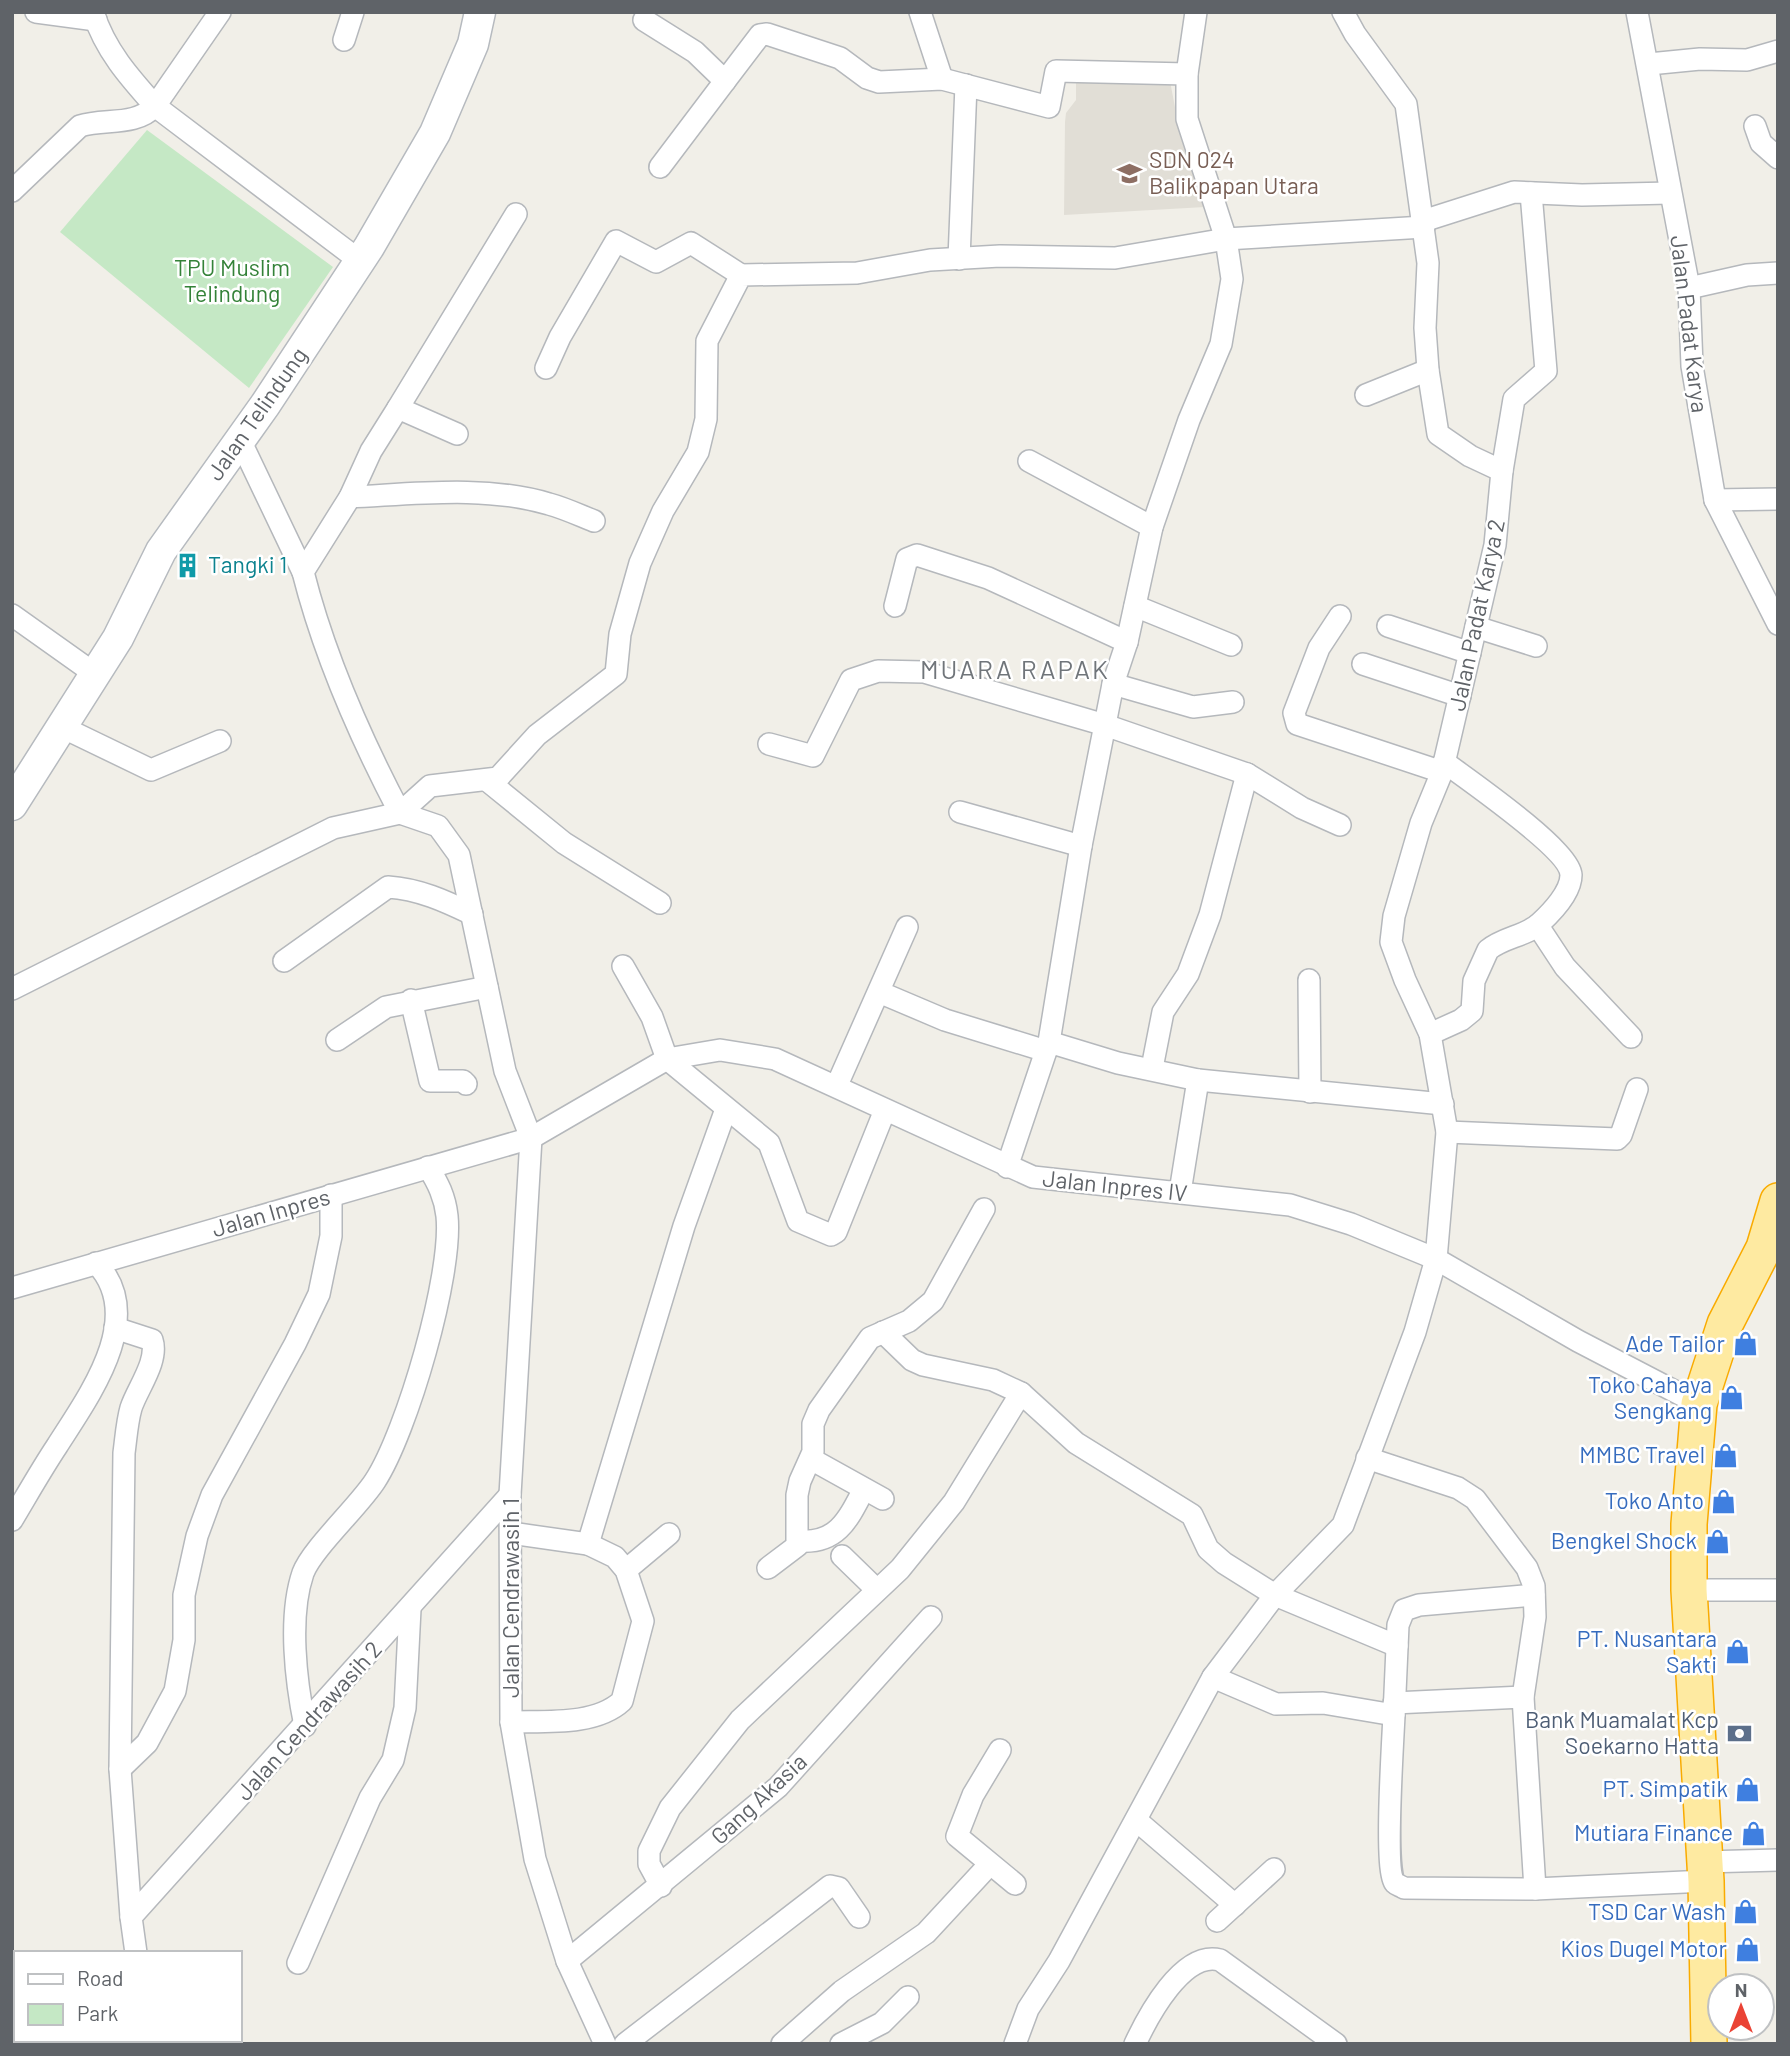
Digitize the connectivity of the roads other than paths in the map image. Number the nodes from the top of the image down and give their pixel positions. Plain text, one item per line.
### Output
1 (36, 12) edge
2 (220, 12) edge
3 (353, 12) edge
4 (480, 12) edge
5 (920, 12) edge
6 (1196, 12) edge
7 (1343, 12) edge
8 (1637, 12) edge
9 (94, 16) edge
10 (644, 20) dead end
11 (344, 40) dead end
12 (1778, 51) edge
13 (1649, 64) junction
14 (1186, 74) junction
15 (942, 79) junction
16 (725, 81) junction
17 (966, 85) junction
18 (155, 106) junction
19 (1755, 126) dead end
20 (1778, 158) edge
21 (660, 167) dead end
22 (12, 191) edge
23 (1531, 192) junction
24 (1670, 192) junction
25 (516, 214) dead end
26 (1423, 224) junction
27 (1226, 239) junction
28 (959, 259) junction
29 (360, 261) junction
30 (1778, 273) edge
31 (741, 275) junction
32 (1689, 288) junction
33 (546, 368) dead end
34 (1428, 370) junction
35 (1366, 395) dead end
36 (398, 408) junction
37 (457, 433) dead end
38 (240, 440) junction
39 (1029, 461) dead end
40 (1503, 471) junction
41 (350, 497) junction
42 (1778, 499) edge
43 (1715, 500) junction
44 (594, 521) dead end
45 (1152, 527) junction
46 (303, 572) junction
47 (895, 606) dead end
48 (1135, 606) junction
49 (12, 615) edge
50 (1339, 616) dead end
51 (1778, 624) edge
52 (1388, 626) dead end
53 (1476, 627) junction
54 (1126, 642) junction
55 (1231, 645) dead end
56 (1536, 646) dead end
57 (1470, 653) junction
58 (1363, 664) dead end
59 (95, 674) junction
60 (1113, 684) junction
61 (1460, 696) junction
62 (1233, 702) dead end
63 (1105, 725) junction
64 (64, 728) junction
65 (220, 741) dead end
66 (769, 744) dead end
67 (1443, 767) junction
68 (1247, 774) junction
69 (489, 782) junction
70 (12, 805) edge
71 (960, 812) dead end
72 (400, 813) junction
73 (1340, 825) dead end
74 (1081, 846) junction
75 (660, 903) dead end
76 (472, 914) junction
77 (1538, 926) junction
78 (907, 927) dead end
79 (284, 961) dead end
80 (623, 966) dead end
81 (1309, 980) dead end
82 (486, 987) junction
83 (12, 989) edge
84 (879, 992) junction
85 (411, 1000) junction
86 (1430, 1034) junction
87 (1631, 1037) dead end
88 (337, 1040) dead end
89 (1048, 1046) junction
90 (667, 1059) junction
91 (1152, 1068) junction
92 (1198, 1080) junction
93 (466, 1084) dead end
94 (838, 1085) junction
95 (1637, 1089) dead end
96 (1310, 1092) junction
97 (1443, 1104) junction
98 (726, 1109) junction
99 (885, 1110) junction
100 (1447, 1132) junction
101 (531, 1138) junction
102 (429, 1167) junction
103 (1007, 1167) junction
104 (1180, 1192) junction
105 (331, 1195) junction
106 (984, 1209) dead end
107 (1776, 1214) edge
108 (1436, 1259) junction
109 (96, 1263) junction
110 (12, 1288) edge
111 (115, 1328) junction
112 (883, 1332) junction
113 (1021, 1394) junction
114 (1699, 1404) junction
115 (1367, 1458) junction
116 (811, 1459) junction
117 (510, 1496) junction
118 (12, 1520) edge
119 (511, 1533) junction
120 (669, 1534) dead end
121 (799, 1541) junction
122 (588, 1544) junction
123 (842, 1556) dead end
124 (768, 1567) dead end
125 (626, 1570) junction
126 (877, 1590) junction
127 (1689, 1590) junction
128 (1778, 1590) edge
129 (1275, 1595) junction
130 (1534, 1595) junction
131 (410, 1609) junction
132 (931, 1617) dead end
133 (1397, 1646) junction
134 (1213, 1677) junction
135 (1523, 1697) junction
136 (1394, 1709) junction
137 (511, 1722) junction
138 (305, 1726) junction
139 (1000, 1751) dead end
140 (120, 1769) junction
141 (1136, 1820) junction
142 (1778, 1860) edge
143 (989, 1865) junction
144 (1274, 1869) dead end
145 (1705, 1872) junction
146 (1015, 1884) dead end
147 (661, 1886) junction
148 (1535, 1889) junction
149 (1235, 1905) junction
150 (131, 1917) junction
151 (859, 1917) dead end
152 (1217, 1921) dead end
153 (136, 1951) edge
154 (567, 1961) junction
155 (298, 1963) dead end
156 (908, 1997) dead end
157 (605, 2044) edge
158 (625, 2044) edge
159 (782, 2044) edge
160 (841, 2044) edge
161 (1015, 2044) edge
162 (1135, 2044) edge
163 (1336, 2044) edge
164 (1709, 2044) edge

1 - 9 street
2 - 18 street
3 - 11 street
4 - 29 main road, Jalan Telindung
5 - 15 street
6 - 14 street
7 - 26 street
8 - 13 street, Jalan Padat Karya
9 - 18 street
10 - 16 street
12 - 13 street
13 - 24 street, Jalan Padat Karya
14 - 17 street
14 - 27 street
15 - 16 street
15 - 17 street
16 - 21 street
17 - 28 street
18 - 22 street
18 - 29 street
19 - 20 street
23 - 24 street
23 - 26 street
23 - 40 street, Jalan Padat Karya 2
24 - 32 street, Jalan Padat Karya
25 - 36 street
26 - 27 street
26 - 34 street
27 - 28 street
27 - 45 street
28 - 31 street
29 - 38 main road, Jalan Telindung
30 - 32 street
31 - 33 street
31 - 69 street
32 - 43 street, Jalan Padat Karya
34 - 35 street
34 - 40 street
36 - 37 street
36 - 41 street
38 - 46 street
38 - 59 main road, Jalan Telindung
39 - 45 street
40 - 53 street, Jalan Padat Karya 2
41 - 44 street
41 - 46 street
42 - 43 street
43 - 51 street, Jalan Padat Karya
45 - 48 street
46 - 72 street
47 - 54 street
48 - 54 street
48 - 55 street
49 - 59 street
50 - 67 street
52 - 57 street
53 - 56 street
53 - 57 street, Jalan Padat Karya 2
54 - 60 street
57 - 61 street, Jalan Padat Karya 2
58 - 61 street
59 - 64 main road, Jalan Telindung
60 - 62 street
60 - 63 street
61 - 67 street, Jalan Padat Karya 2
63 - 66 street
63 - 68 street
63 - 74 street
64 - 65 street
64 - 70 main road, Jalan Telindung
67 - 77 street
67 - 86 street, Jalan Padat Karya 2
68 - 73 street
68 - 91 street
69 - 72 street
69 - 75 street
71 - 74 street
72 - 76 street
72 - 83 street
74 - 89 street
76 - 79 street
76 - 82 street
77 - 86 street
77 - 87 street
78 - 84 street
80 - 90 street
81 - 96 street
82 - 85 street
82 - 101 street
84 - 89 street
84 - 94 street
85 - 88 street
85 - 93 street
86 - 97 street, Jalan Padat Karya 2
89 - 91 street
89 - 103 street
90 - 94 street, Jalan Inpres IV
90 - 98 street
90 - 101 street, Jalan Inpres IV
91 - 92 street
92 - 96 street
92 - 104 street
94 - 99 street, Jalan Inpres IV
95 - 100 street
96 - 97 street
97 - 100 street, Jalan Padat Karya 2
98 - 99 street
98 - 122 street
99 - 103 street, Jalan Inpres IV
100 - 108 street, Jalan Padat Karya 2
101 - 102 street, Jalan Inpres
101 - 117 street, Jalan Cendrawasih 1
102 - 105 street, Jalan Inpres
102 - 138 street
103 - 104 street, Jalan Inpres IV
104 - 108 street, Jalan Inpres IV
105 - 109 street, Jalan Inpres
105 - 140 street
106 - 112 street
107 - 114 highway
108 - 114 street, Jalan Inpres IV
108 - 115 street, Jalan Padat Karya 2
109 - 110 street, Jalan Inpres
109 - 111 street
111 - 118 street
111 - 140 street
112 - 113 street
112 - 116 street
113 - 126 street
113 - 129 street
114 - 127 highway
115 - 129 street, Jalan Padat Karya 2
115 - 130 street
116 - 121 street
116 - 121 street
117 - 119 street, Jalan Cendrawasih 1
117 - 131 street, Jalan Cendrawasih 2
119 - 122 street
119 - 137 street, Jalan Cendrawasih 1
120 - 125 street
121 - 124 street
122 - 125 street
123 - 126 street
125 - 137 street
126 - 147 street
127 - 128 street
127 - 145 highway
129 - 133 street
129 - 134 street, Jalan Padat Karya 2
130 - 133 street
130 - 135 street
131 - 138 street, Jalan Cendrawasih 2
131 - 155 street
132 - 147 street, Gang Akasia
133 - 136 street
134 - 136 street
134 - 141 street, Jalan Padat Karya 2
135 - 136 street
135 - 148 street
136 - 148 street
137 - 154 street, Jalan Cendrawasih 1
138 - 150 street, Jalan Cendrawasih 2
139 - 143 street
140 - 150 street
141 - 149 street
141 - 161 street, Jalan Padat Karya 2
142 - 145 street
143 - 146 street
143 - 159 street
144 - 149 street
145 - 148 street
145 - 164 highway
147 - 154 street, Gang Akasia
149 - 152 street
150 - 153 street
151 - 158 street
154 - 157 street, Jalan Cendrawasih 1
156 - 160 street
162 - 163 street

